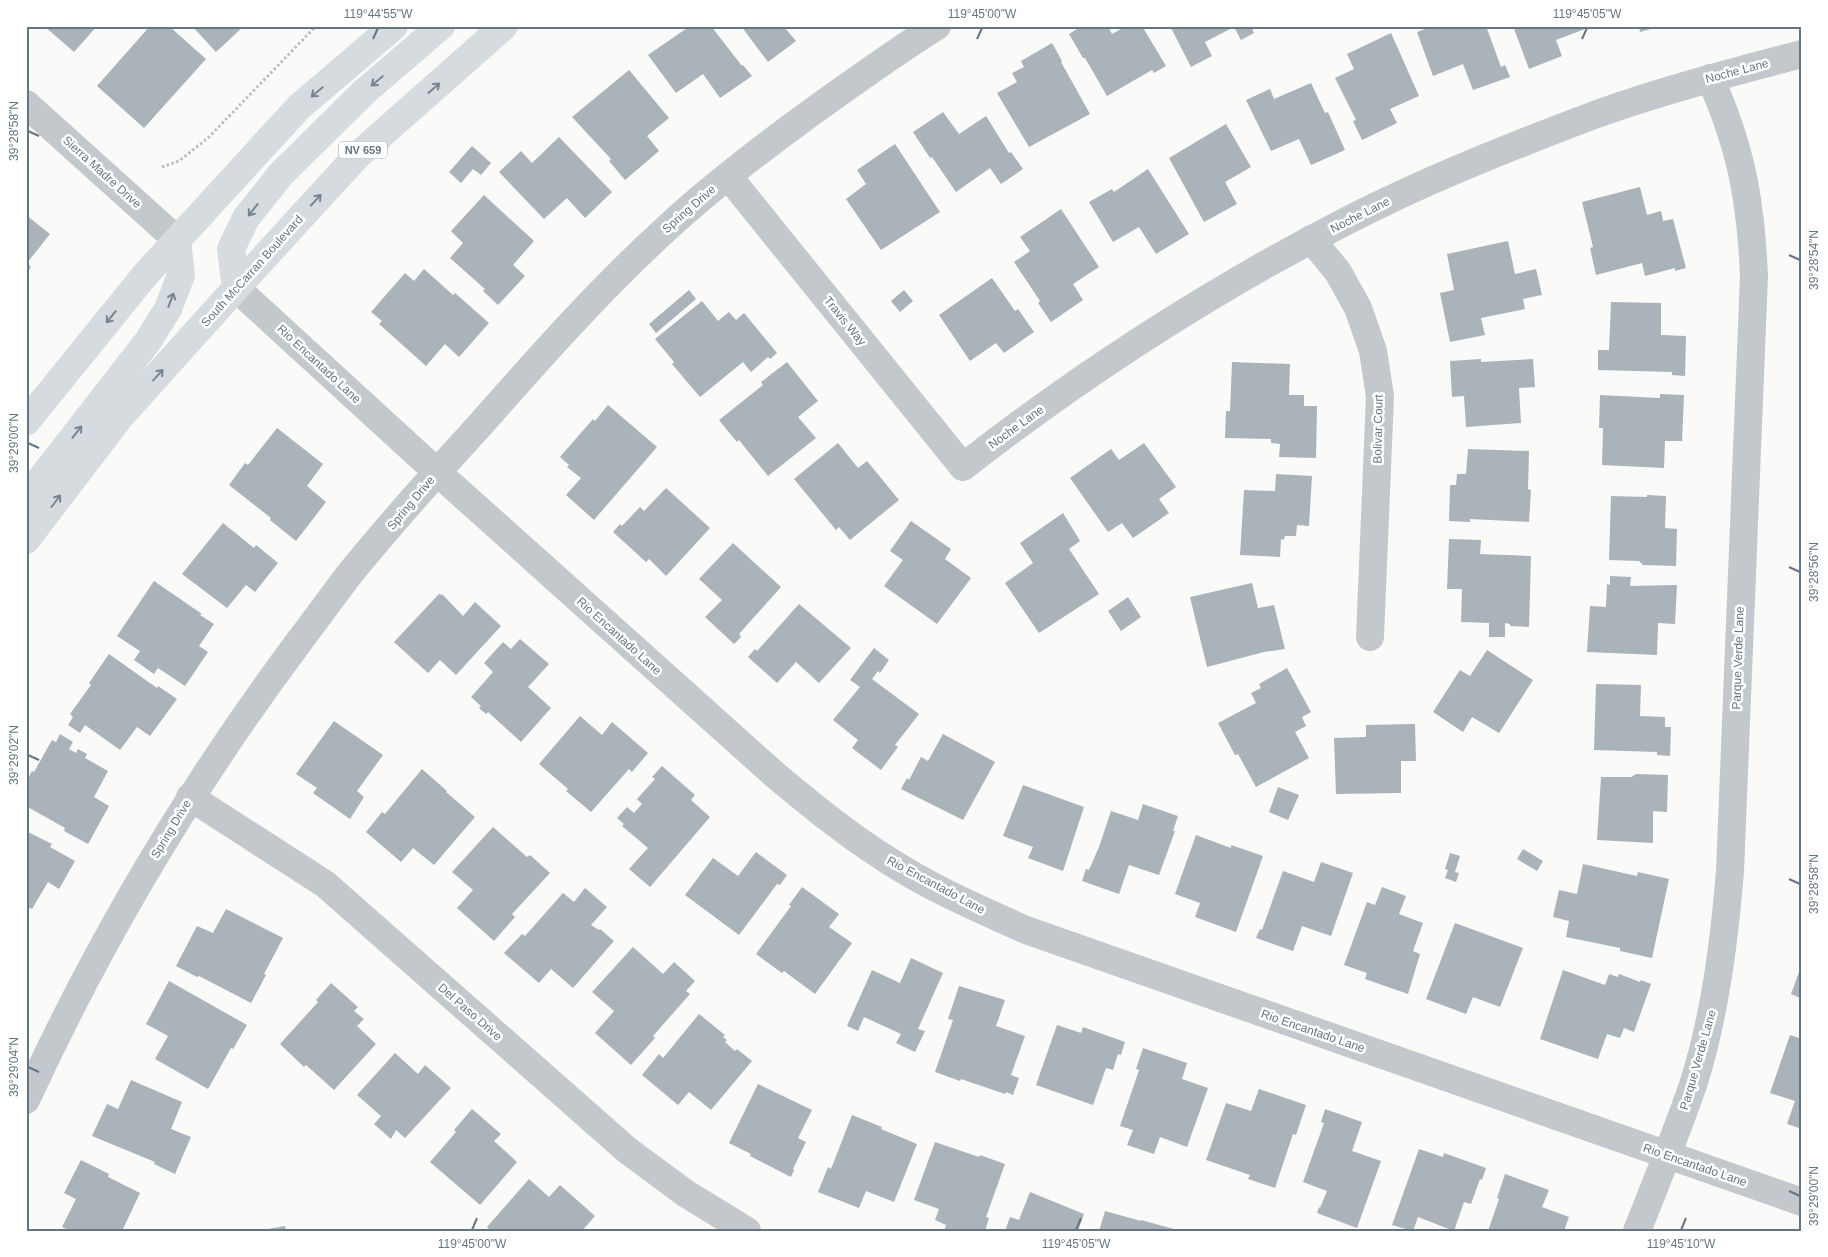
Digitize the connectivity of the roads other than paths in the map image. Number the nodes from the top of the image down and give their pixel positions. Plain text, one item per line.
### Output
1 (394, 26) edge
2 (441, 26) edge
3 (504, 26) edge
4 (937, 26) edge
5 (1802, 54) edge
6 (1710, 78) junction
7 (26, 104) edge
8 (728, 176) junction
9 (1311, 239) junction
10 (178, 240) junction
11 (236, 288) junction
12 (26, 422) edge
13 (963, 467) joint
14 (436, 472) junction
15 (26, 498) edge
16 (26, 540) edge
17 (1370, 638) dead end
18 (190, 797) junction
19 (26, 1100) edge
20 (1668, 1155) junction
21 (1802, 1202) edge
22 (747, 1231) edge
23 (1637, 1231) edge

1 -> 10 main road
2 -> 11 main road
11 -> 3 main road, South McCarran Boulevard / NV 659
4 - 8 street, Spring Drive
5 - 6 street, Noche Lane
6 - 9 street, Noche Lane
6 - 20 street, Parque Verde Lane
7 - 10 street, Sierra Madre Drive
8 - 13 street, Travis Way
8 - 14 street, Spring Drive
9 - 13 street, Noche Lane
9 - 17 street, Bolivar Court
10 -> 12 main road
15 -> 10 main road
11 - 14 street, Rio Encantado Lane
16 -> 11 main road, South McCarran Boulevard / NV 659
14 - 18 street, Spring Drive
14 - 20 street, Rio Encantado Lane
18 - 19 street, Spring Drive
18 - 22 street, Del Paso Drive
20 - 21 street, Rio Encantado Lane
20 - 23 street, Parque Verde Lane

